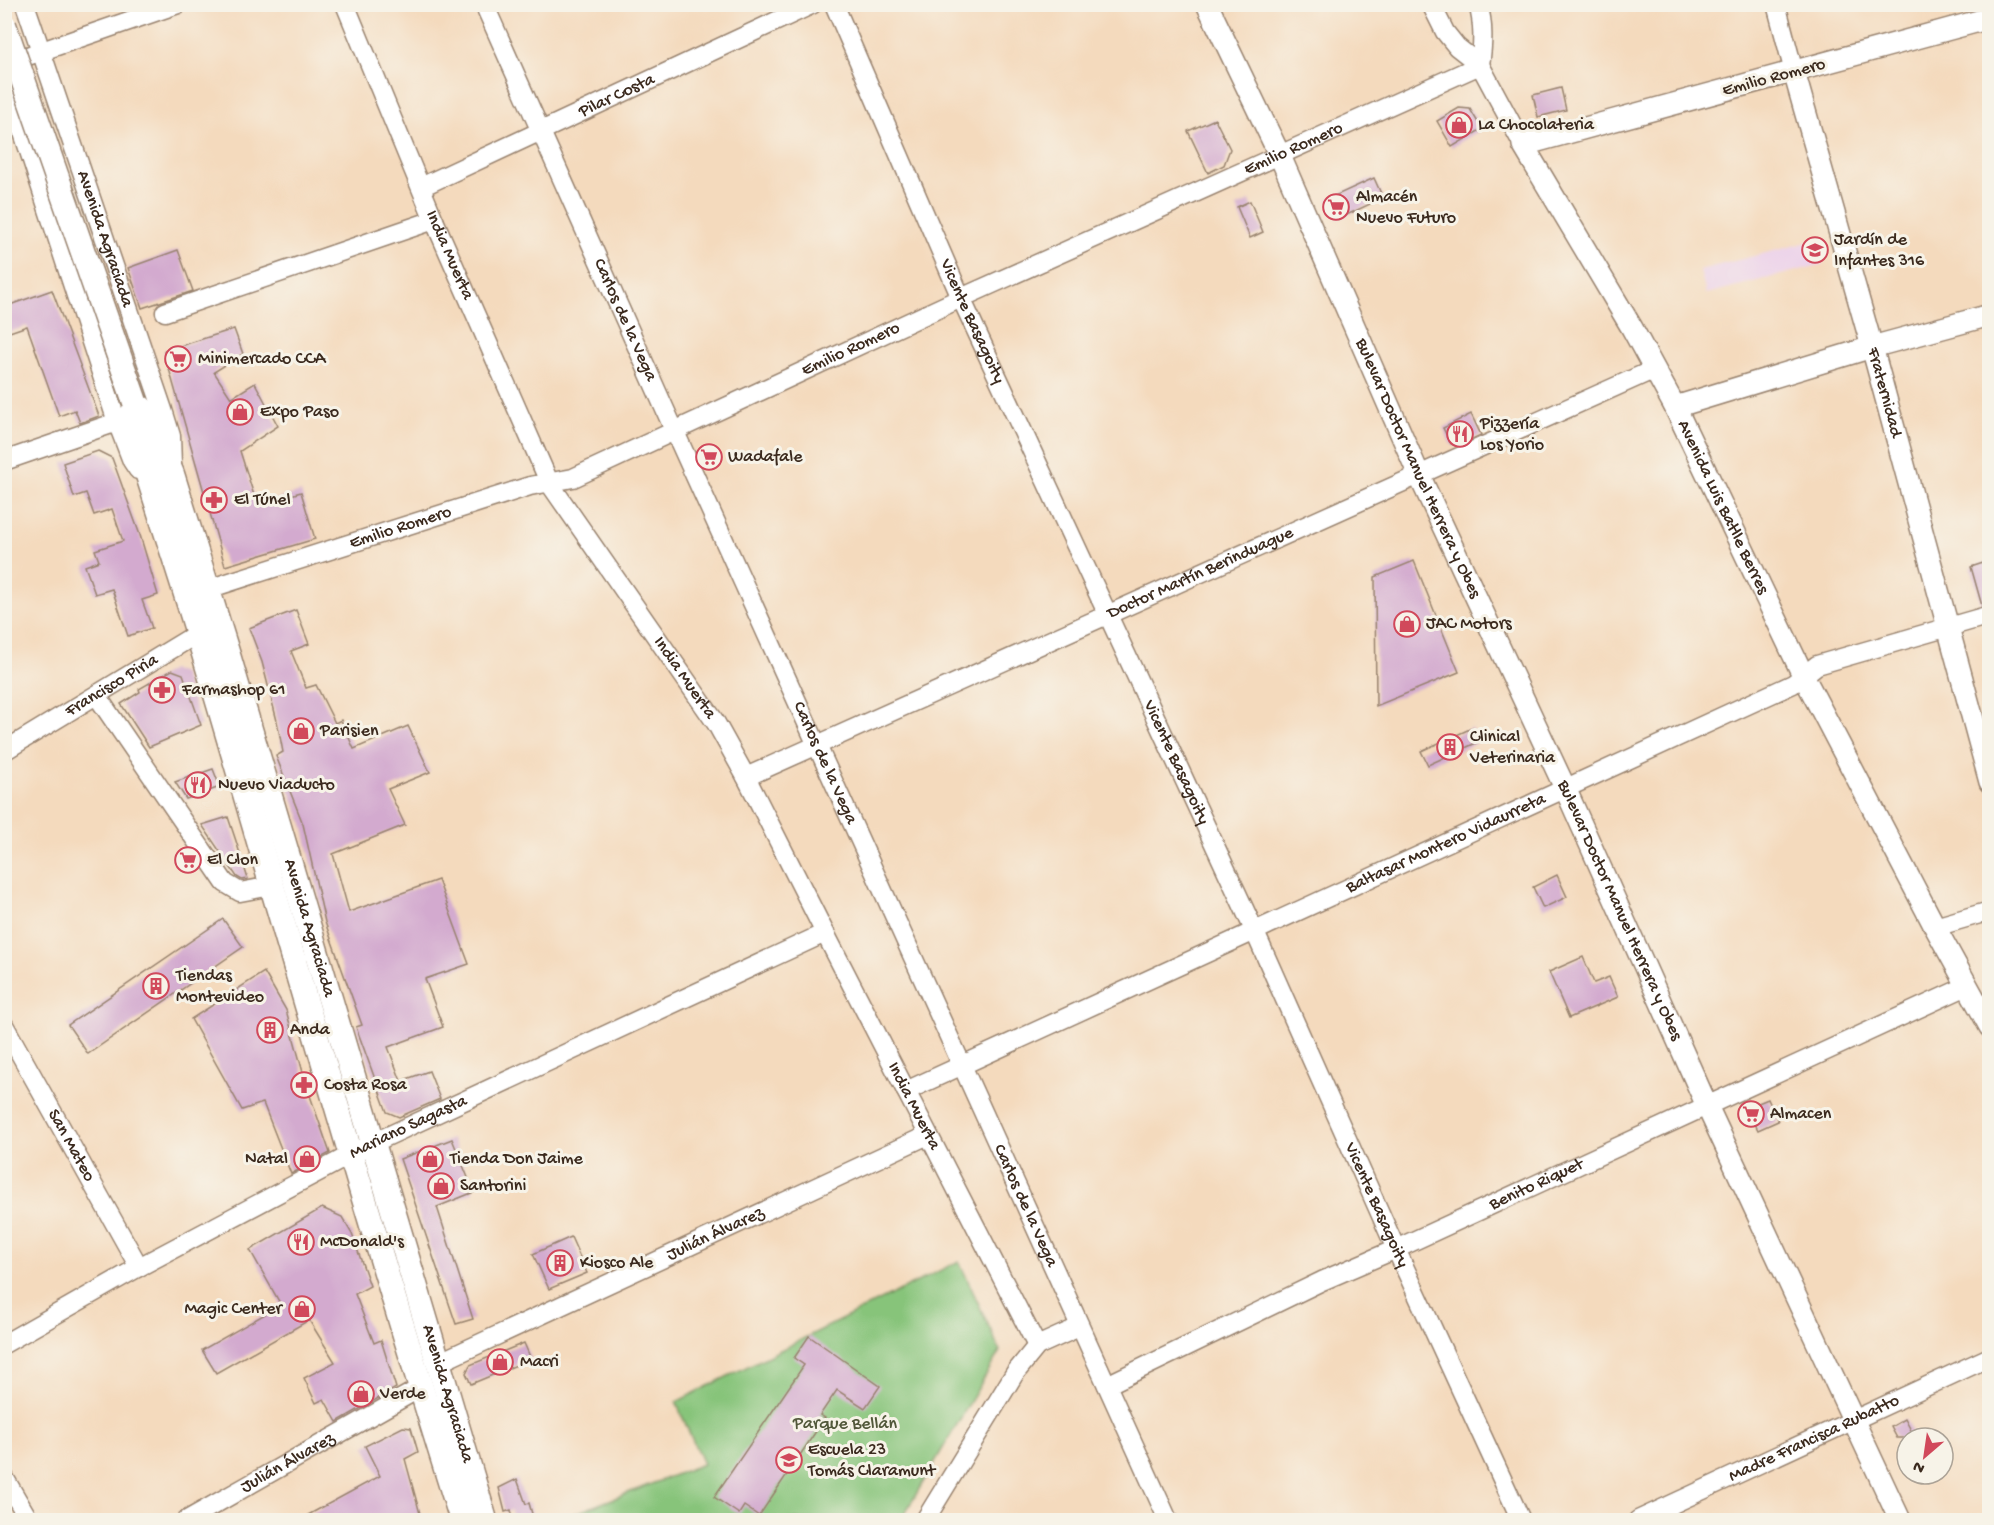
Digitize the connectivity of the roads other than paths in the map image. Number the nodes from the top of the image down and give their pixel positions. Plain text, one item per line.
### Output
1 (25, 4) edge
2 (178, 4) edge
3 (345, 4) edge
4 (484, 4) edge
5 (813, 4) edge
6 (834, 4) edge
7 (1207, 4) edge
8 (1431, 4) edge
9 (1478, 4) edge
10 (1776, 4) edge
11 (1989, 18) edge
12 (4, 25) edge
13 (40, 51) junction
14 (1480, 65) junction
15 (1794, 72) junction
16 (5, 78) edge
17 (540, 131) junction
18 (1523, 145) junction
19 (1280, 156) junction
20 (421, 187) junction
21 (434, 219) junction
22 (961, 298) junction
23 (165, 312) dead end
24 (1989, 315) edge
25 (1872, 347) junction
26 (1655, 369) junction
27 (135, 402) junction
28 (1675, 407) junction
29 (117, 422) junction
30 (675, 432) junction
31 (4, 461) edge
32 (172, 474) junction
33 (1419, 475) junction
34 (550, 484) junction
35 (152, 491) junction
36 (208, 589) junction
37 (1108, 614) junction
38 (1989, 615) edge
39 (217, 620) junction
40 (1947, 626) junction
41 (198, 635) junction
42 (1803, 675) junction
43 (97, 696) junction
44 (816, 745) junction
45 (4, 751) edge
46 (746, 777) junction
47 (1989, 782) edge
48 (1564, 788) junction
49 (271, 886) junction
50 (1989, 911) edge
51 (1935, 927) junction
52 (1254, 930) junction
53 (825, 933) junction
54 (1967, 986) junction
55 (4, 1025) edge
56 (1989, 1027) edge
57 (960, 1065) junction
58 (906, 1090) junction
59 (1707, 1106) junction
60 (928, 1135) junction
61 (373, 1143) junction
62 (351, 1155) junction
63 (1396, 1249) junction
64 (139, 1267) junction
65 (1079, 1327) junction
66 (4, 1344) edge
67 (1037, 1346) junction
68 (1989, 1357) edge
69 (438, 1363) junction
70 (1107, 1385) junction
71 (420, 1388) junction
72 (1854, 1420) junction
73 (4, 1477) edge
74 (28, 1521) edge
75 (187, 1521) edge
76 (462, 1521) edge
77 (485, 1521) edge
78 (925, 1521) edge
79 (1168, 1521) edge
80 (1521, 1521) edge
81 (1638, 1521) edge
82 (1900, 1521) edge

1 - 13 street, Avenida Agraciada
2 - 13 street
3 - 20 street, India Muerta
4 - 17 street, Carlos de la Vega
5 - 17 street, Pilar Costa
6 - 22 street, Vicente Basagoity
7 - 19 street, Bulevar Doctor Manuel Herrera y Obes
8 - 14 street, Avenida Luis Batlle Berres
9 - 14 street
10 - 15 street, Fraternidad
11 - 15 street, Emilio Romero
12 - 27 main road, Avenida Agraciada, bridge
13 - 16 street
13 - 32 street, Avenida Agraciada
14 - 18 street, Avenida Luis Batlle Berres
14 - 19 street, Emilio Romero
15 - 18 street, Emilio Romero
15 - 25 street, Fraternidad
16 - 29 street, Avenida Agraciada
17 - 20 street, Pilar Costa
17 - 30 street, Carlos de la Vega
18 - 26 street, Avenida Luis Batlle Berres
19 - 22 street, Emilio Romero
19 - 33 street, Bulevar Doctor Manuel Herrera y Obes
20 - 21 street, India Muerta
21 - 23 street
21 - 34 street, India Muerta
22 - 30 street, Emilio Romero
22 - 37 street, Vicente Basagoity
24 - 25 street
25 - 28 street
25 - 40 street, Fraternidad
26 - 28 street, Avenida Luis Batlle Berres
26 - 33 street, Doctor Martín Berinduague
27 - 32 main road, Avenida Agraciada
27 - 35 main road, Avenida Agraciada
28 - 42 street, Avenida Luis Batlle Berres
29 - 31 street
29 - 35 street, Avenida Agraciada
30 - 34 street, Emilio Romero
30 - 44 street, Carlos de la Vega
32 - 36 main road, Avenida Agraciada
33 - 37 street, Doctor Martín Berinduague
33 - 48 street, Bulevar Doctor Manuel Herrera y Obes
34 - 36 street, Emilio Romero
34 - 46 street, India Muerta
35 - 41 main road, Avenida Agraciada
36 - 39 main road, Avenida Agraciada
37 - 44 street, Doctor Martín Berinduague
37 - 52 street, Vicente Basagoity
38 - 40 street, Baltasar Montero Vidaurreta
39 - 41 street, Francisco Piria
39 - 61 main road, Avenida Agraciada
40 - 42 street, Baltasar Montero Vidaurreta
40 - 47 street, Fraternidad
41 - 43 street, Francisco Piria
41 - 49 main road, Avenida Agraciada
42 - 48 street, Baltasar Montero Vidaurreta
42 - 51 street, Avenida Luis Batlle Berres
43 - 45 street, Francisco Piria
43 - 49 street
44 - 46 street, Doctor Martín Berinduague
44 - 57 street, Carlos de la Vega
46 - 53 street, India Muerta
48 - 52 street, Baltasar Montero Vidaurreta
48 - 59 street, Bulevar Doctor Manuel Herrera y Obes
49 - 62 main road, Avenida Agraciada
50 - 51 street
51 - 54 street, Avenida Luis Batlle Berres
52 - 57 street, Baltasar Montero Vidaurreta
52 - 63 street, Vicente Basagoity
53 - 58 street, India Muerta
53 - 61 street, Mariano Sagasta
54 - 56 street, Avenida Luis Batlle Berres
54 - 59 street, Benito Riquet
55 - 64 street, San Mateo
57 - 58 street, Baltasar Montero Vidaurreta
57 - 65 street, Carlos de la Vega
58 - 60 street, India Muerta
59 - 63 street, Benito Riquet
59 - 72 street, Bulevar Doctor Manuel Herrera y Obes
60 - 67 street, India Muerta
60 - 69 street, Julián Álvarez
61 - 62 street, Mariano Sagasta
61 - 69 main road, Avenida Agraciada
62 - 64 street, Mariano Sagasta
62 - 71 main road, Avenida Agraciada
63 - 70 street, Benito Riquet
63 - 80 street, Vicente Basagoity
64 - 66 street, Mariano Sagasta
65 - 67 street
65 - 70 street, Carlos de la Vega
67 - 78 street
68 - 72 street, Madre Francisca Rubatto
69 - 77 main road, Avenida Agraciada
70 - 79 street, Carlos de la Vega
71 - 75 street, Julián Álvarez
71 - 76 main road, Avenida Agraciada
72 - 81 street, Madre Francisca Rubatto
72 - 82 street, Bulevar Doctor Manuel Herrera y Obes
73 - 74 street

